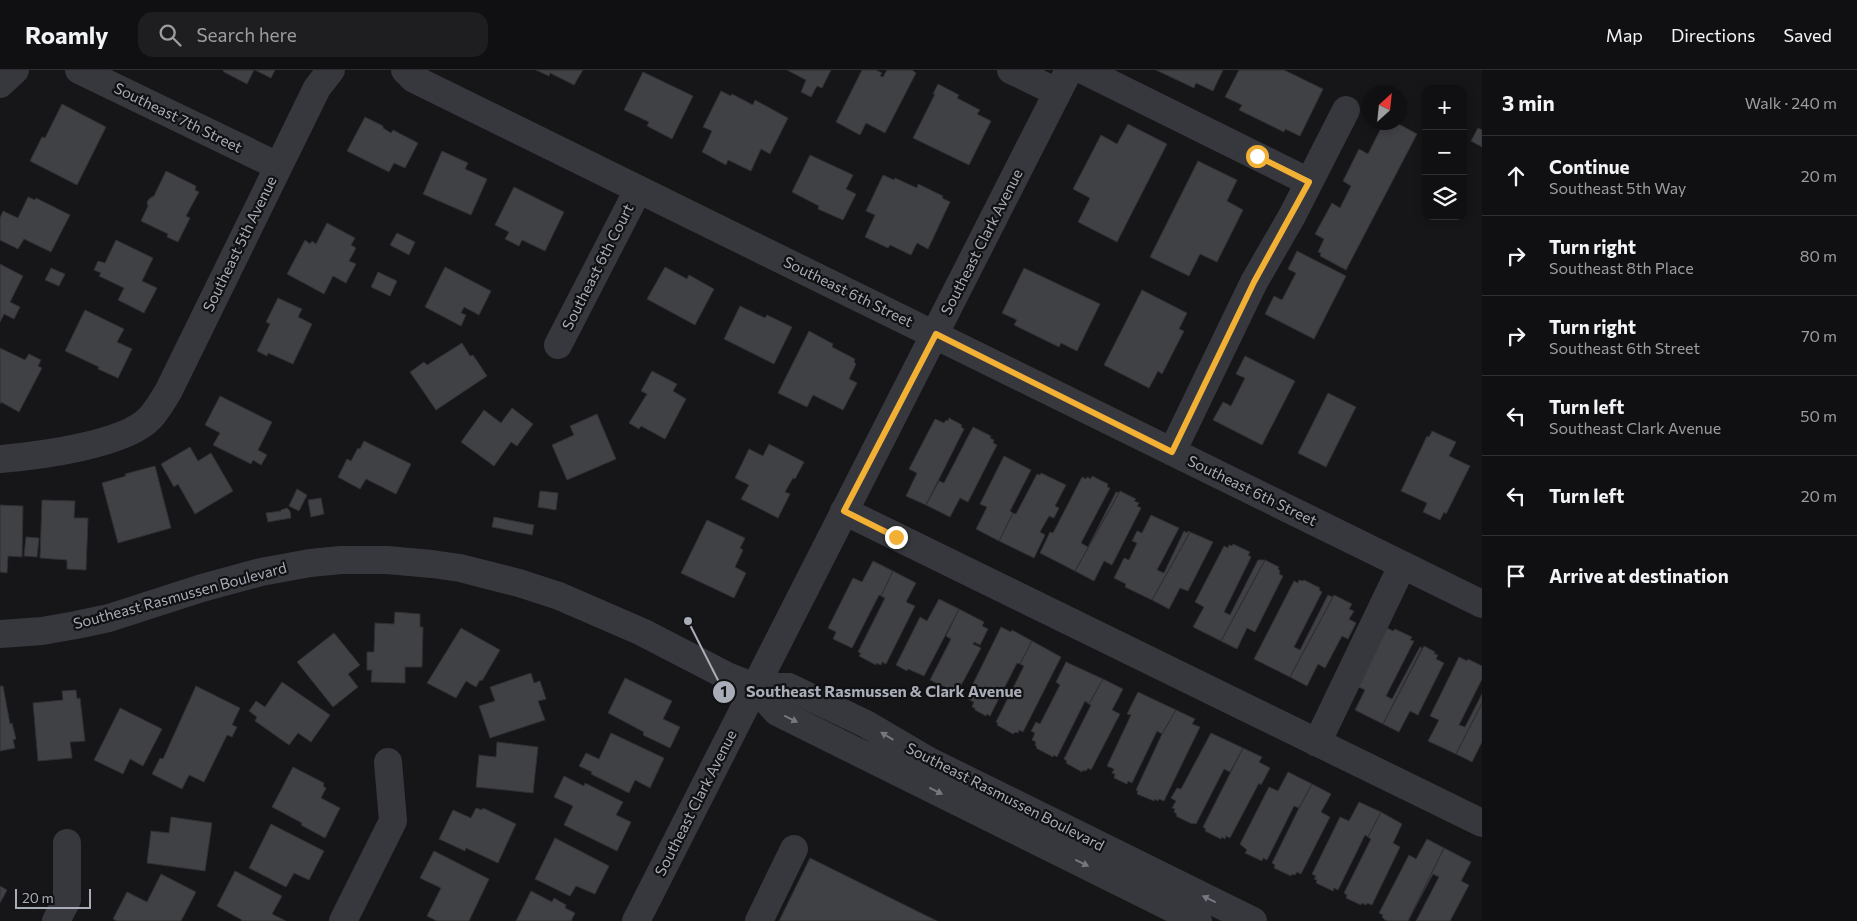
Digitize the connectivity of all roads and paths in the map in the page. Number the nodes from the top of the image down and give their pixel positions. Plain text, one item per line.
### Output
1 (15, 70) edge
2 (79, 70) edge
3 (331, 70) edge
4 (405, 70) edge
5 (1011, 70) edge
6 (1083, 70) edge
7 (1063, 81) edge
8 (0, 84) edge
9 (1346, 110) dead end
10 (278, 166) junction
11 (1309, 182) junction
12 (638, 190) junction
13 (936, 334) junction
14 (558, 345) dead end
15 (1172, 452) junction
16 (0, 459) edge
17 (844, 511) junction
18 (1402, 566) junction
19 (1482, 604) edge
20 (0, 634) edge
21 (755, 687) junction
22 (1317, 742) junction
23 (388, 762) dead end
24 (1482, 823) edge
25 (67, 843) dead end
26 (794, 849) dead end
27 (645, 918) edge
28 (56, 921) edge
29 (343, 921) edge
30 (759, 921) edge
31 (1198, 921) edge
32 (1253, 921) edge

1 - 8 street
2 - 10 street, Southeast 7th Street
3 - 10 street, Southeast 5th Avenue
4 - 12 street, Southeast 6th Street
5 - 7 street
6 - 11 street
7 - 13 street, Southeast Clark Avenue
9 - 11 street
10 - 16 street, Southeast 5th Avenue
11 - 15 street
12 - 13 street, Southeast 6th Street
12 - 14 street, Southeast 6th Court
13 - 15 street, Southeast 6th Street
13 - 17 street, Southeast Clark Avenue
15 - 18 street, Southeast 6th Street
17 - 21 street, Southeast Clark Avenue
17 - 22 street
18 - 19 street, Southeast 6th Street
18 - 22 street
20 - 21 street, Southeast Rasmussen Boulevard
21 - 27 street, Southeast Clark Avenue
21 -> 31 street, Southeast Rasmussen Boulevard
32 -> 21 street, Southeast Rasmussen Boulevard
22 - 24 street
23 - 29 street
25 - 28 street
26 - 30 street

